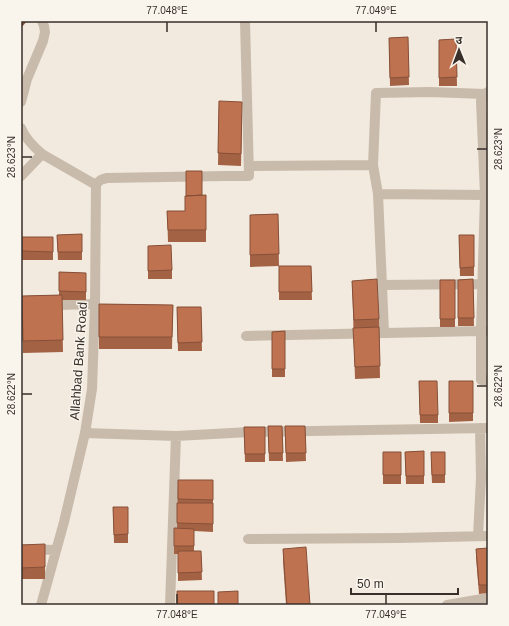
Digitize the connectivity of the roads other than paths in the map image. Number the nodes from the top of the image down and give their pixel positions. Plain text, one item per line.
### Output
1 (42, 21) edge
2 (245, 21) edge
3 (486, 93) edge
4 (21, 102) edge
5 (21, 128) edge
6 (42, 154) junction
7 (373, 165) junction
8 (249, 166) junction
9 (21, 176) edge
10 (96, 184) junction
11 (378, 194) junction
12 (485, 195) junction
13 (483, 284) junction
14 (382, 285) junction
15 (95, 304) junction
16 (21, 306) edge
17 (485, 331) edge
18 (384, 333) junction
19 (246, 336) dead end
20 (488, 380) edge
21 (484, 428) edge
22 (85, 433) junction
23 (176, 436) junction
24 (483, 536) edge
25 (248, 539) dead end
26 (21, 549) edge
27 (56, 550) junction
28 (488, 598) edge
29 (41, 605) edge
30 (170, 605) edge
31 (447, 605) edge

1 - 4 street
2 - 8 street
3 - 7 street
3 - 12 street
5 - 6 street
6 - 9 street
6 - 10 street
7 - 8 street
7 - 11 street
8 - 10 street
10 - 15 street, Allahbad Bank Road
11 - 12 street
11 - 14 street
12 - 13 street
13 - 14 street
13 - 17 street
14 - 18 street
15 - 16 street
15 - 22 street, Allahbad Bank Road
17 - 18 street
17 - 20 street
18 - 19 street
21 - 23 street
21 - 24 street
22 - 23 street
22 - 27 street, Allahbad Bank Road
23 - 30 street
24 - 25 street
26 - 27 street
27 - 29 street, Allahbad Bank Road
28 - 31 street

